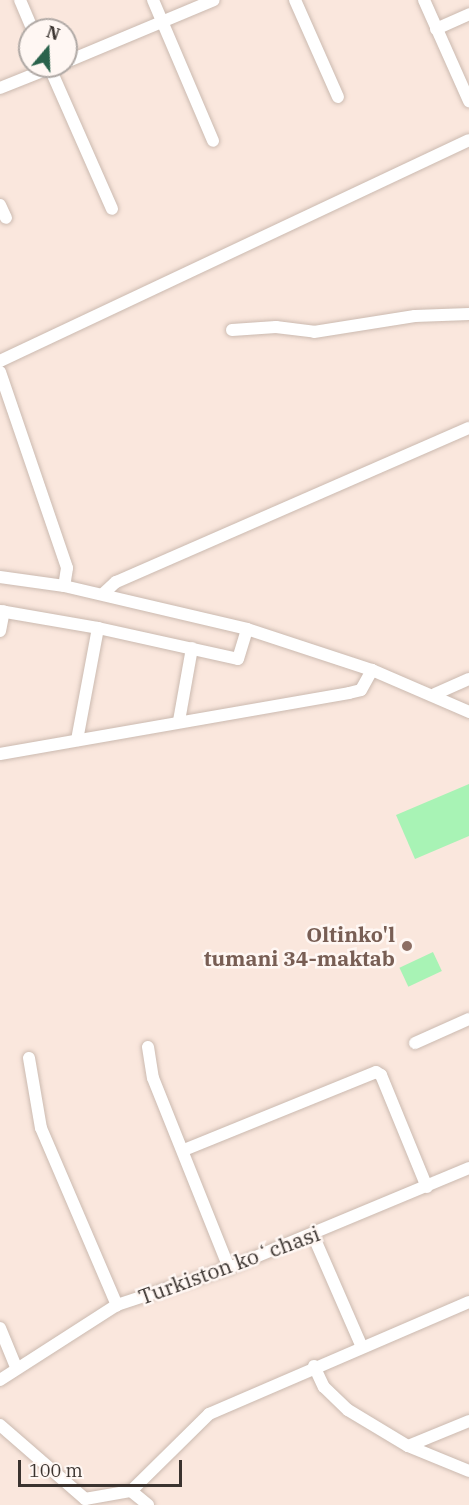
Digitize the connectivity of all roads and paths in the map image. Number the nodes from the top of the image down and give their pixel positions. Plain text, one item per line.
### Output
1 (20, 0) edge
2 (153, 0) edge
3 (214, 0) edge
4 (295, 0) edge
5 (423, 0) edge
6 (469, 14) edge
7 (28, 18) edge
8 (163, 22) junction
9 (436, 29) junction
10 (78, 57) edge
11 (24, 78) edge
12 (56, 78) edge
13 (0, 88) edge
14 (338, 97) dead end
15 (469, 101) edge
16 (469, 140) edge
17 (213, 141) dead end
18 (0, 205) edge
19 (112, 210) dead end
20 (6, 218) dead end
21 (469, 314) edge
22 (232, 330) dead end
23 (0, 361) edge
24 (0, 372) edge
25 (469, 428) edge
26 (0, 577) edge
27 (64, 586) junction
28 (103, 594) junction
29 (2, 611) edge
30 (98, 628) junction
31 (247, 630) junction
32 (0, 631) edge
33 (192, 648) junction
34 (372, 670) junction
35 (469, 679) edge
36 (435, 694) junction
37 (469, 712) edge
38 (180, 721) junction
39 (77, 740) junction
40 (0, 754) edge
41 (469, 1020) edge
42 (415, 1043) dead end
43 (148, 1047) dead end
44 (29, 1058) dead end
45 (184, 1150) junction
46 (469, 1168) edge
47 (426, 1186) junction
48 (313, 1235) junction
49 (229, 1268) junction
50 (469, 1302) edge
51 (117, 1305) junction
52 (0, 1328) edge
53 (362, 1347) junction
54 (314, 1366) junction
55 (16, 1367) junction
56 (0, 1380) edge
57 (469, 1421) edge
58 (0, 1425) edge
59 (408, 1446) junction
60 (469, 1471) edge
61 (131, 1491) junction
62 (85, 1499) junction
63 (72, 1505) edge
64 (148, 1505) edge

1 - 7 street
2 - 8 street
3 - 8 street
4 - 14 street
5 - 9 street
6 - 9 street
8 - 10 street
8 - 17 street
9 - 15 street
11 - 13 street
12 - 19 street
16 - 23 street
18 - 20 street
21 - 22 street
24 - 27 street
25 - 28 street
26 - 27 street
27 - 28 street
28 - 31 street
29 - 30 street
29 - 32 street
30 - 33 street
30 - 39 street
31 - 33 street
31 - 34 street
33 - 38 street
34 - 36 street
34 - 38 street
35 - 36 street
36 - 37 street
38 - 39 street
39 - 40 street
41 - 42 street
43 - 45 street
44 - 51 street
45 - 47 street
45 - 49 street
46 - 47 street, Turkiston koʻchasi
47 - 48 street, Turkiston koʻchasi
48 - 49 street, Turkiston koʻchasi
48 - 53 street
49 - 51 street, Turkiston koʻchasi
50 - 53 street
51 - 55 street, Turkiston koʻchasi
52 - 55 street
53 - 54 street
54 - 59 street
54 - 61 street
55 - 56 street, Turkiston koʻchasi
57 - 59 street
58 - 62 street
59 - 60 street
61 - 62 street
61 - 64 street
62 - 63 street

